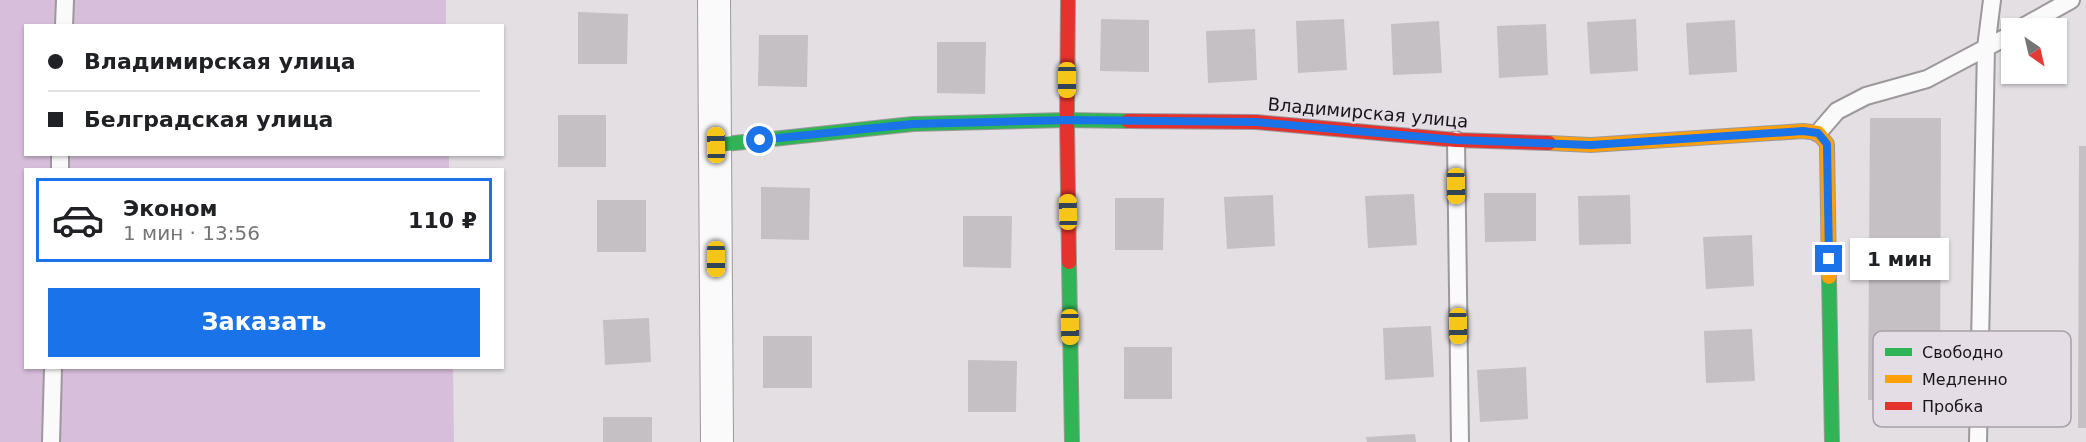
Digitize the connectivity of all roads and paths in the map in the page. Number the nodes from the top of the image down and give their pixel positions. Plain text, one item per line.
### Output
1 (65, 0) edge
2 (714, 0) edge
3 (1068, 0) edge
4 (1992, 0) edge
5 (2070, 0) edge
6 (2038, 18) edge
7 (64, 24) edge
8 (2001, 40) edge
9 (1986, 48) junction
10 (1067, 120) junction
11 (1818, 133) junction
12 (1456, 140) junction
13 (716, 145) junction
14 (1980, 331) edge
15 (53, 369) edge
16 (1978, 427) edge
17 (51, 442) edge
18 (717, 442) edge
19 (1072, 442) edge
20 (1460, 442) edge
21 (1832, 442) edge
22 (1978, 442) edge

1 - 7 lane
2 - 13 street
3 - 10 street
4 - 9 lane
5 - 6 lane
8 - 9 lane
9 - 11 lane
9 - 14 lane
10 - 12 street, Владимирская улица
10 - 13 street, Владимирская улица
10 - 19 street
11 - 12 street, Владимирская улица
11 - 21 street
12 - 20 lane
13 - 18 street
15 - 17 lane
16 - 22 lane

